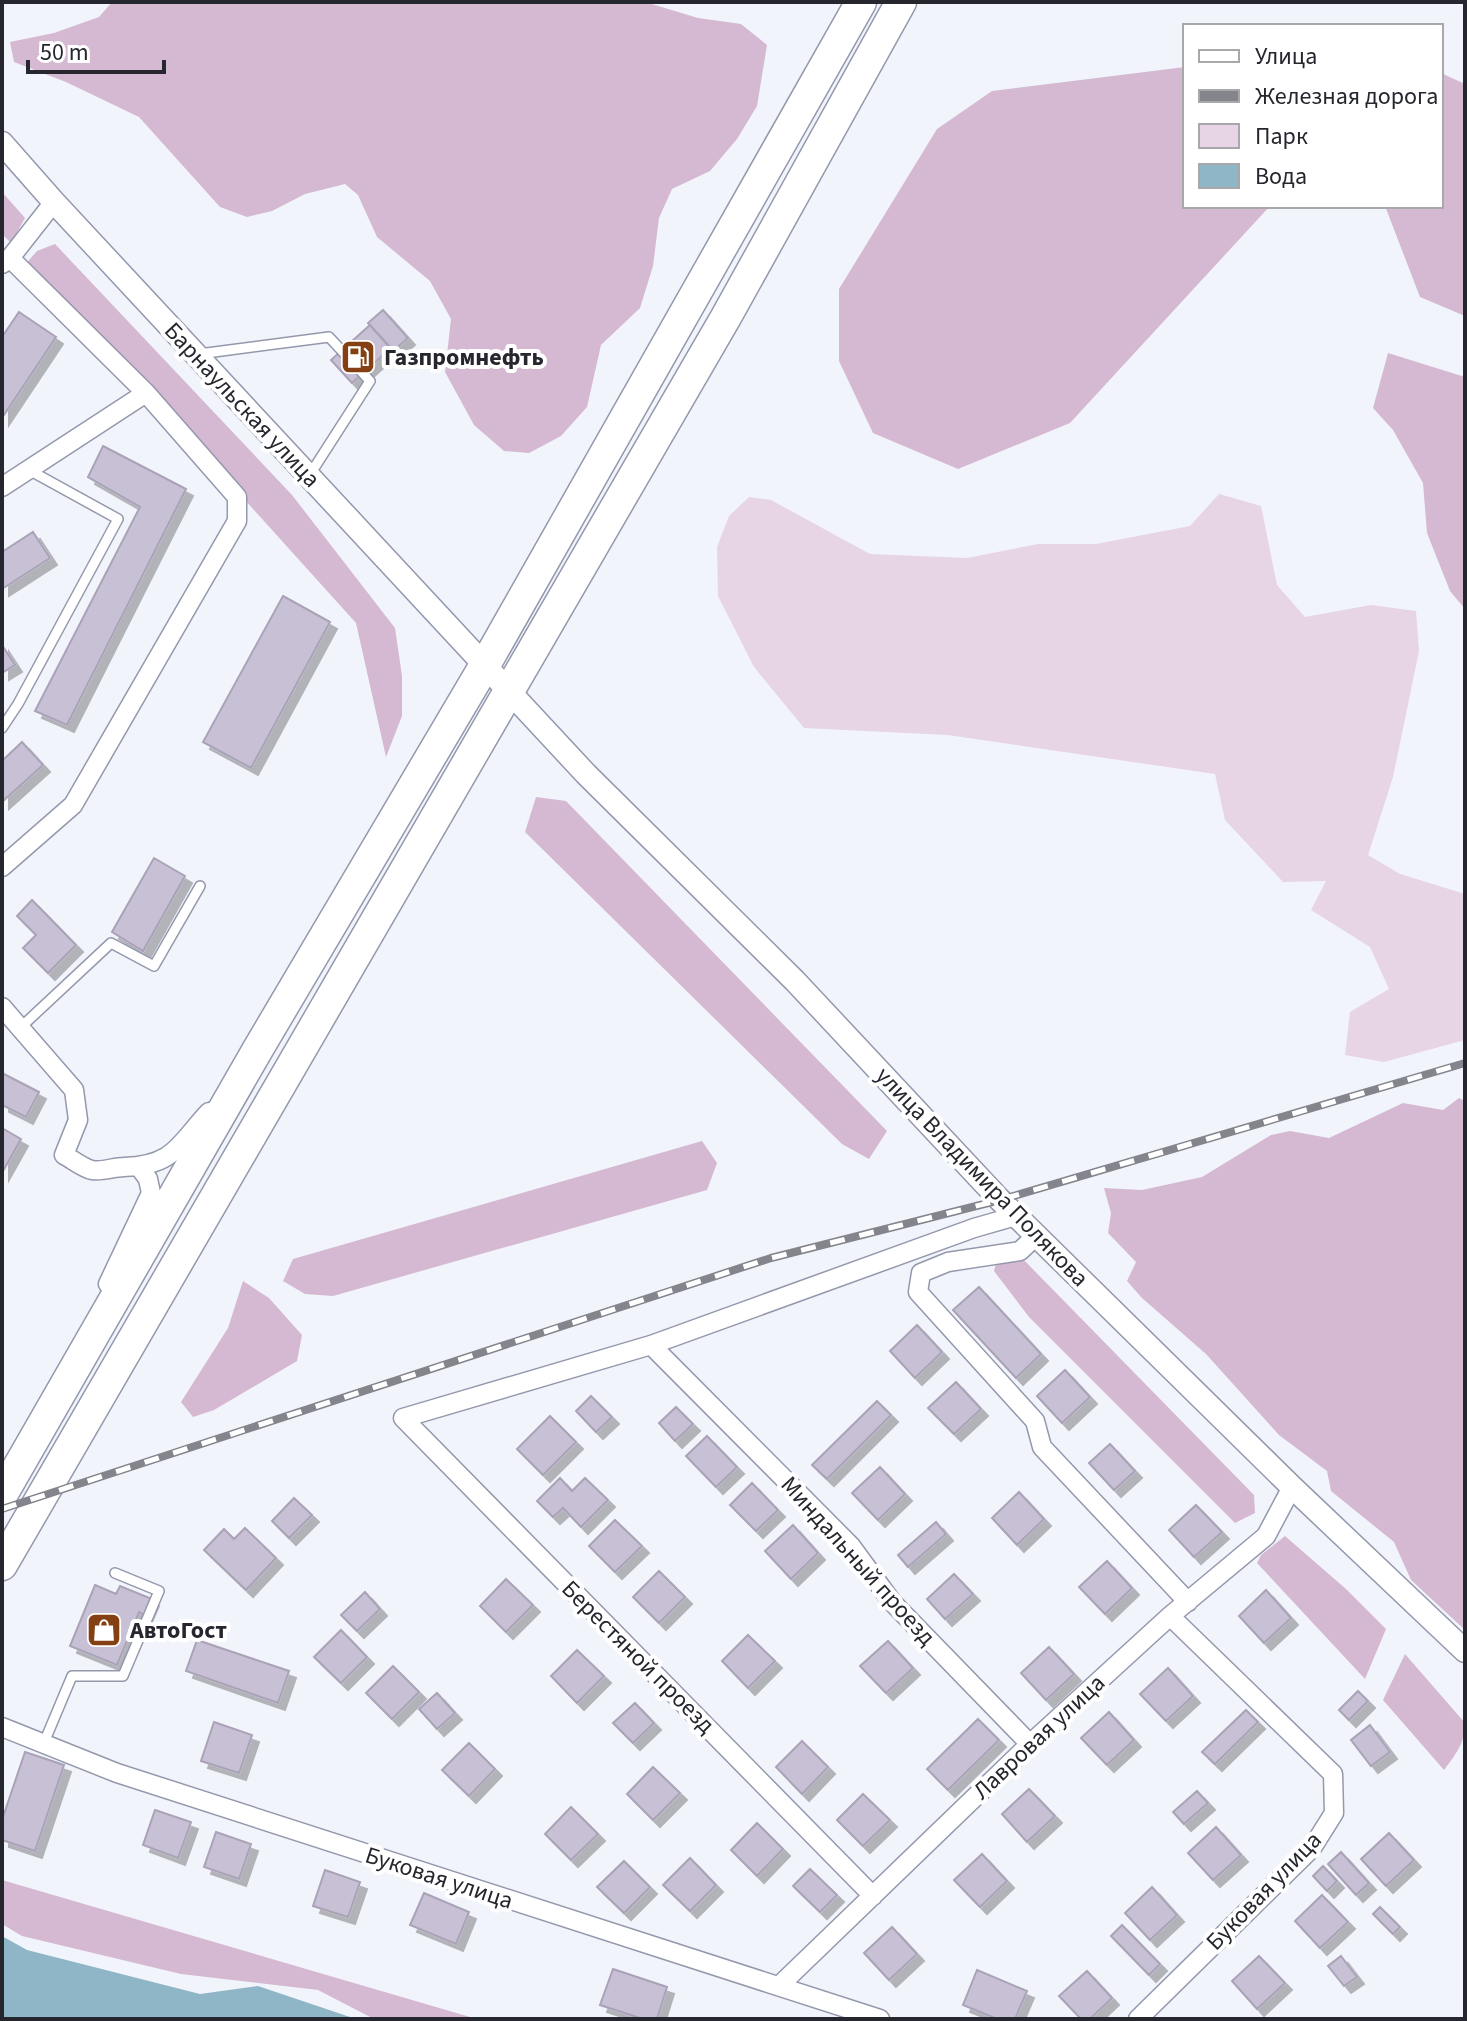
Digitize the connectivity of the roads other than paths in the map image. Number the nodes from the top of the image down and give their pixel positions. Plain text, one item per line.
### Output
1 (861, 2) edge
2 (901, 2) edge
3 (2, 143) edge
4 (54, 202) junction
5 (6, 261) edge
6 (196, 354) junction
7 (146, 393) junction
8 (29, 470) junction
9 (309, 476) junction
10 (2, 487) edge
11 (485, 665) junction
12 (510, 692) junction
13 (2, 728) edge
14 (2, 867) edge
15 (200, 886) dead end
16 (2, 1007) edge
17 (20, 1028) junction
18 (234, 1092) junction
19 (140, 1168) junction
20 (1016, 1216) junction
21 (1036, 1236) junction
22 (90, 1342) junction
23 (651, 1345) junction
24 (1292, 1487) junction
25 (2, 1495) edge
26 (2, 1565) edge
27 (115, 1573) dead end
28 (1188, 1602) junction
29 (1170, 1616) junction
30 (1465, 1651) edge
31 (2, 1727) edge
32 (1030, 1744) junction
33 (43, 1745) junction
34 (873, 1896) junction
35 (780, 1985) junction
36 (880, 2019) edge
37 (1138, 2019) edge

1 - 11 highway
2 - 12 highway
3 - 4 street, Барнаульская улица
4 - 5 street
4 - 6 street, Барнаульская улица
5 - 7 street
6 - 9 street, Барнаульская улица
6 - 9 lane
7 - 8 street
7 - 14 street
8 - 10 street
8 - 13 lane
9 - 11 street, Барнаульская улица
11 - 12 street, Барнаульская улица
11 - 18 highway
12 - 20 street, улица Владимира Полякова
12 - 26 highway
15 - 17 lane
16 - 17 street
17 - 19 street
18 - 19 street
18 - 22 highway
19 - 22 street
20 - 21 street, улица Владимира Полякова
20 - 23 street
21 - 24 street, улица Владимира Полякова
21 - 28 street
22 - 25 highway
23 - 32 street, Миндальный проезд
23 - 34 street, Берестяной проезд
24 - 28 street, Лавровая улица
24 - 30 street, улица Владимира Полякова
27 - 33 lane
28 - 29 street, Лавровая улица
29 - 32 street, Лавровая улица
29 - 37 street, Буковая улица
31 - 33 street, Буковая улица
32 - 34 street, Лавровая улица
33 - 35 street, Буковая улица
34 - 35 street, Лавровая улица
35 - 36 street, Буковая улица

